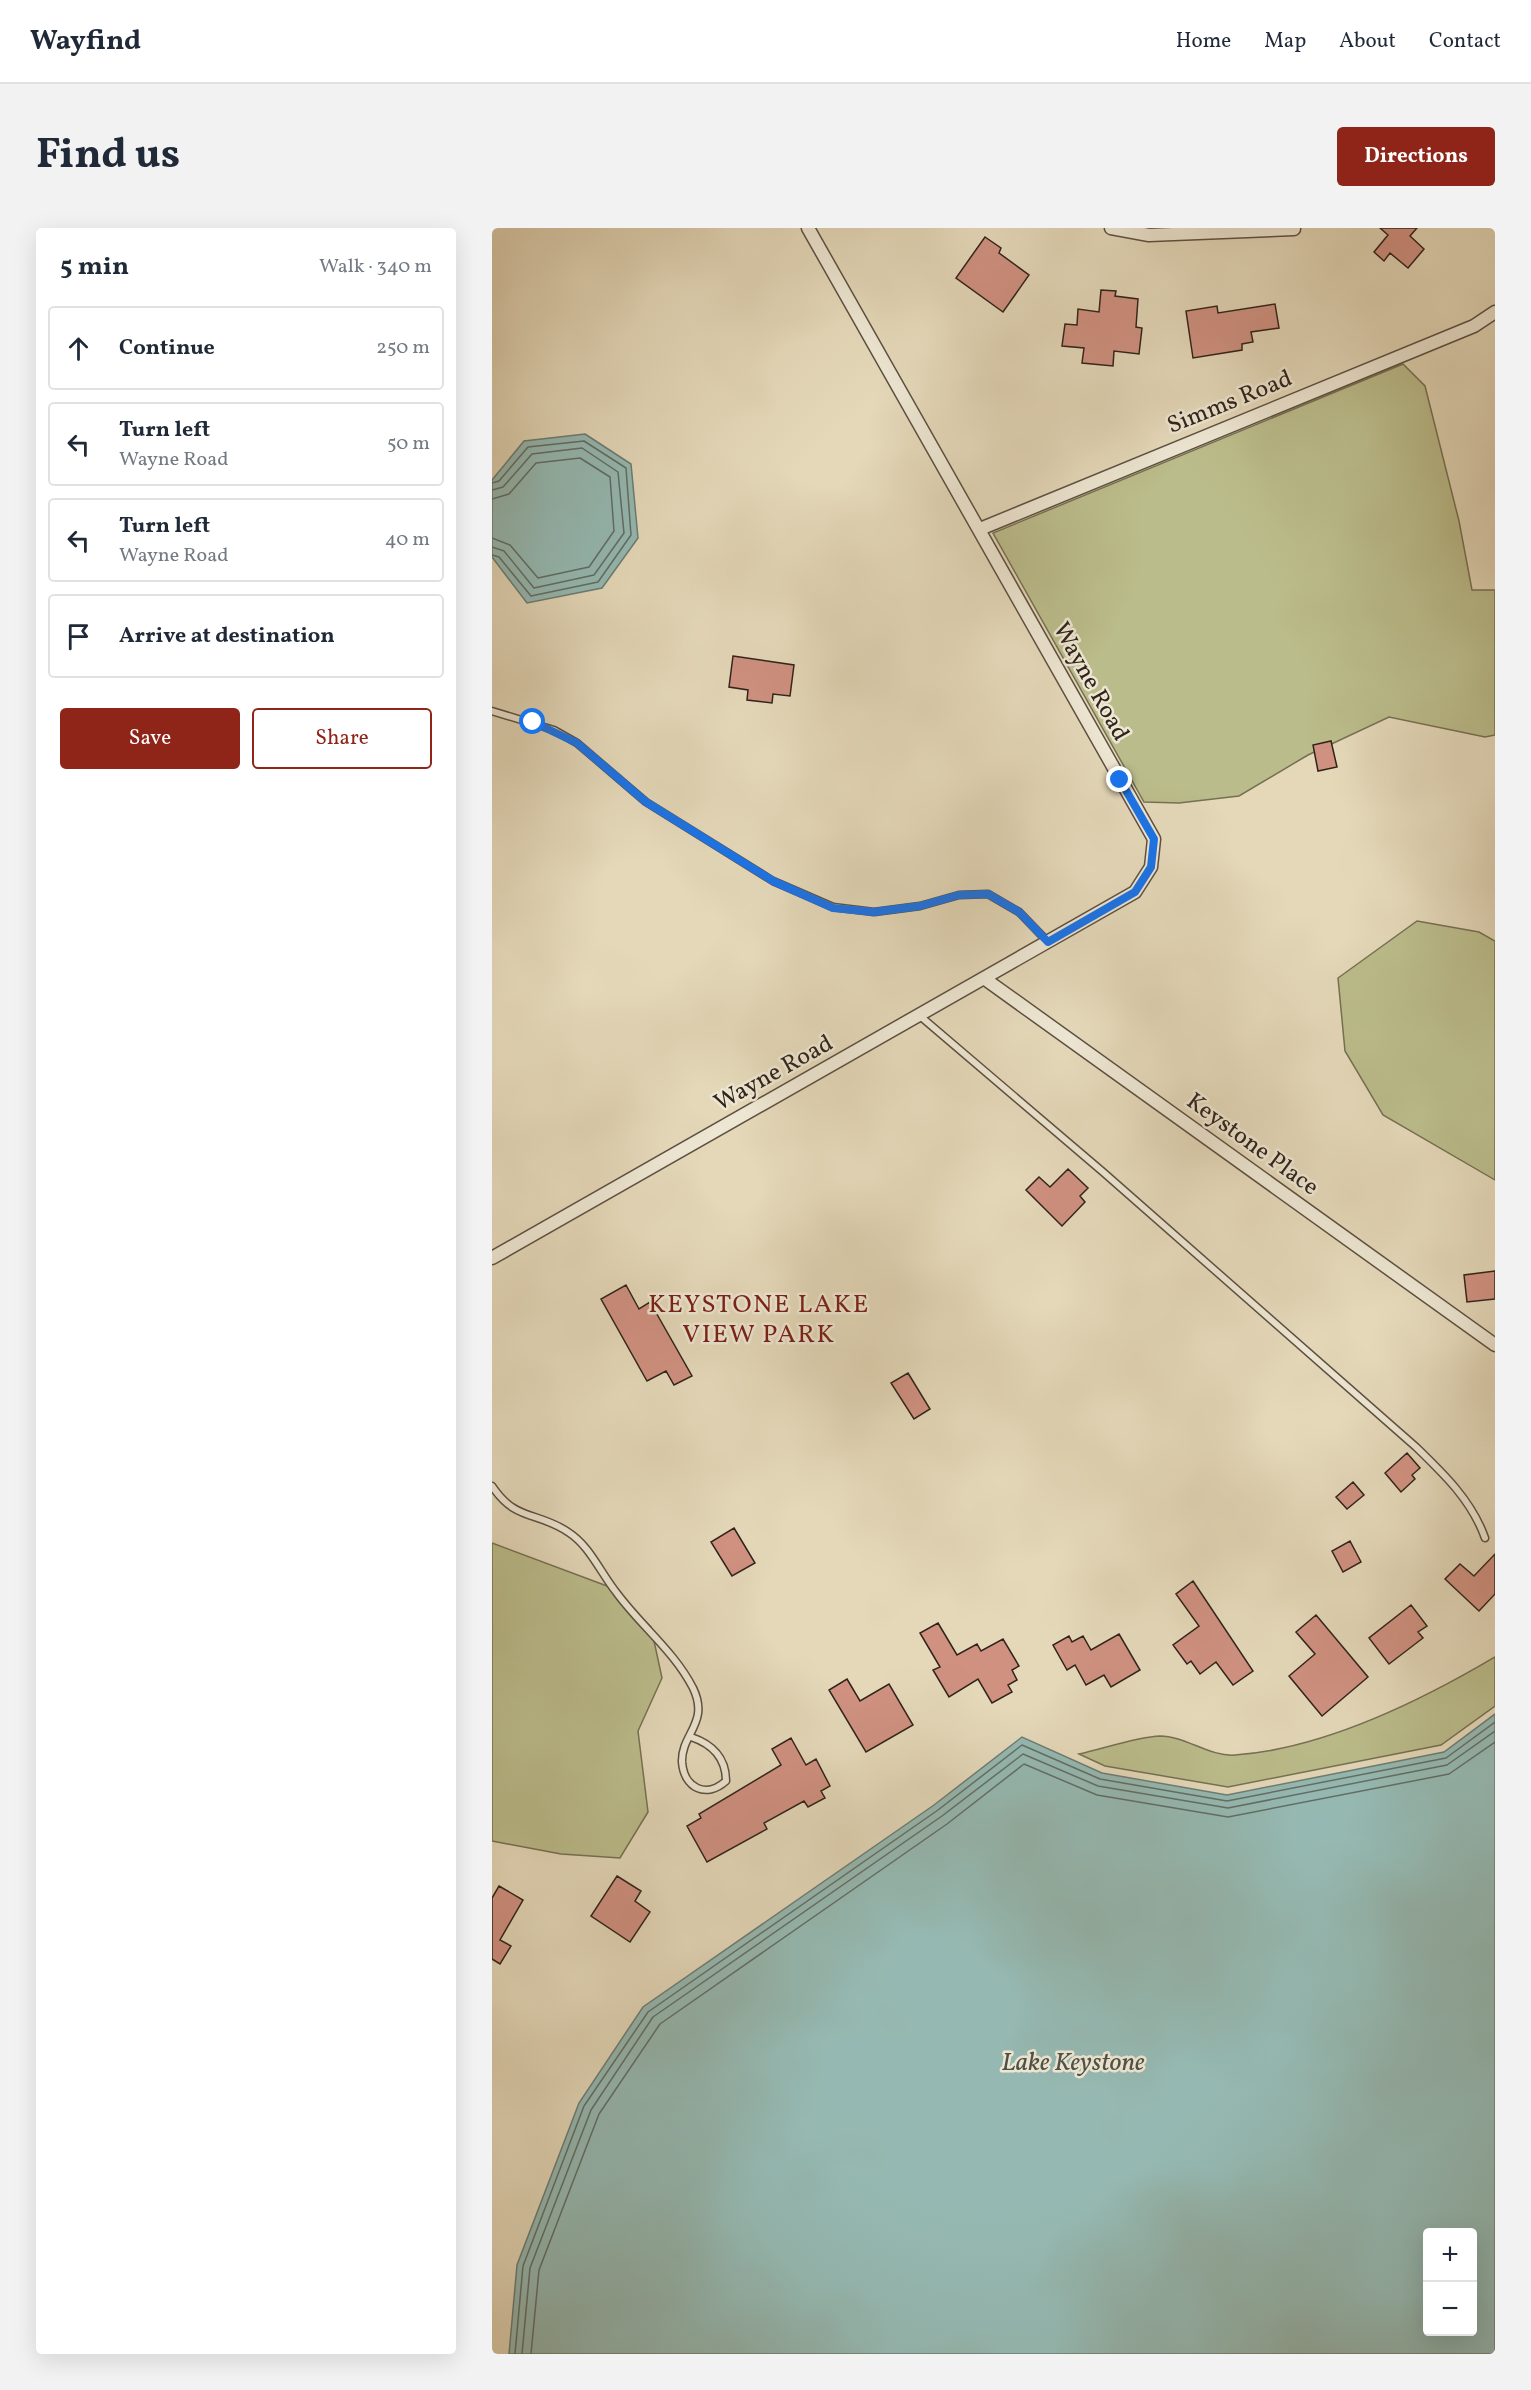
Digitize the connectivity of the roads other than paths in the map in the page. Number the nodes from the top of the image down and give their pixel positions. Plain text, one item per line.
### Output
1 (808, 228) edge
2 (1111, 228) edge
3 (1294, 229) edge
4 (1495, 312) edge
5 (980, 529) junction
6 (492, 711) edge
7 (1048, 942) junction
8 (986, 979) junction
9 (920, 1016) junction
10 (492, 1258) edge
11 (1495, 1345) edge
12 (492, 1486) edge
13 (1485, 1538) dead end
14 (690, 1737) junction

1 - 5 street, Wayne Road
2 - 3 street
4 - 5 street, Simms Road
5 - 7 street, Wayne Road
6 - 7 lane
7 - 8 street, Wayne Road
8 - 9 street, Wayne Road
8 - 11 street, Keystone Place
9 - 10 street, Wayne Road
9 - 13 lane
12 - 14 lane
14 - 14 lane

